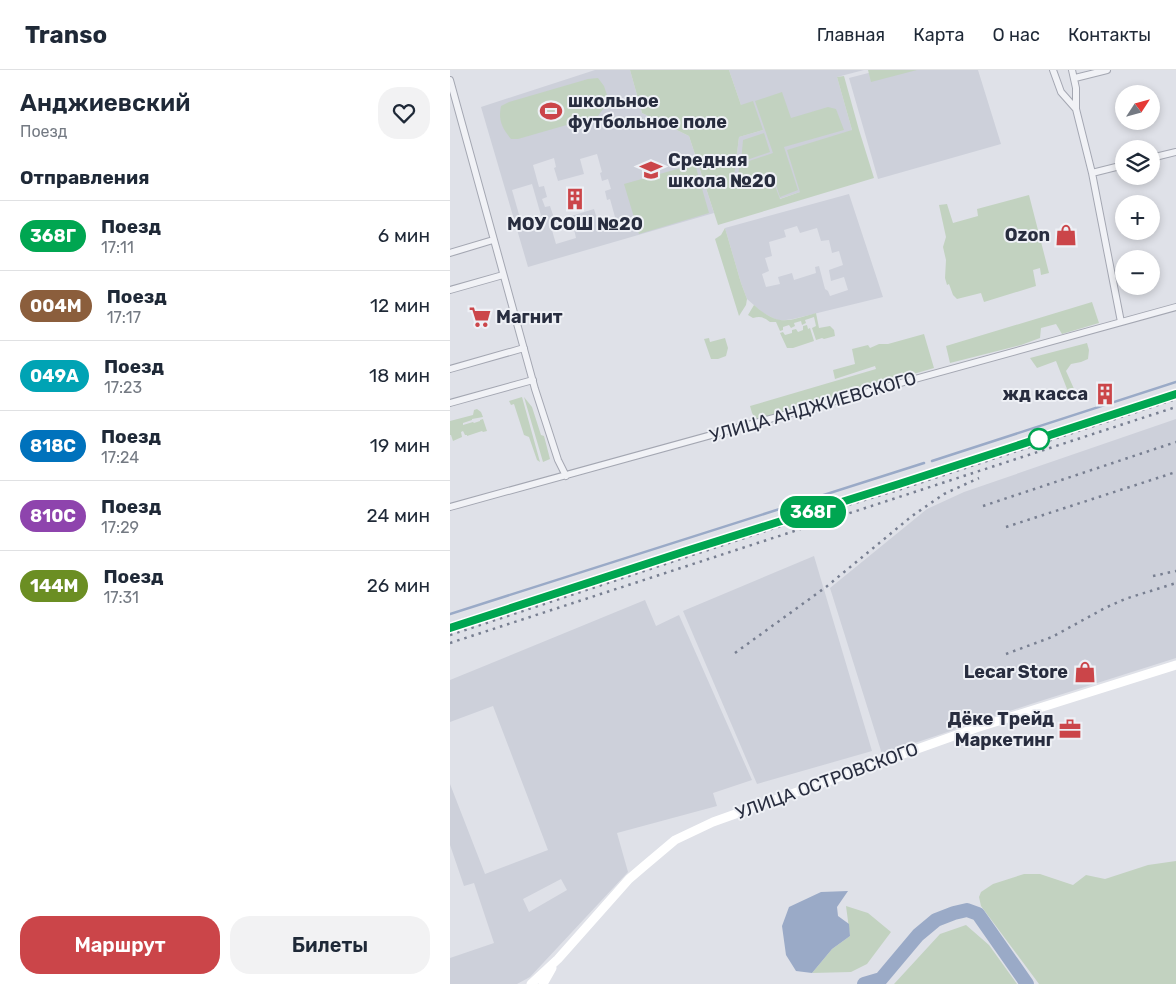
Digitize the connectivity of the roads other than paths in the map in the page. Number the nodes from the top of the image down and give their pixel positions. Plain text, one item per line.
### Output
1 (1054, 70) edge
2 (1072, 70) edge
3 (1107, 70) edge
4 (1075, 78) junction
5 (450, 80) edge
6 (1076, 109) junction
7 (1176, 152) edge
8 (1160, 156) edge
9 (1115, 167) edge
10 (1092, 173) junction
11 (493, 240) junction
12 (450, 253) edge
13 (504, 274) junction
14 (450, 290) edge
15 (1176, 307) edge
16 (1121, 322) junction
17 (524, 348) junction
18 (450, 369) edge
19 (533, 380) junction
20 (450, 403) edge
21 (566, 476) junction
22 (450, 507) edge
23 (1176, 665) edge
24 (558, 959) junction
25 (530, 984) edge
26 (543, 984) edge

1 - 6 street
2 - 4 street
3 - 4 street
4 - 6 street
5 - 11 street
6 - 10 street
7 - 8 street
9 - 10 street
10 - 16 street
11 - 12 street
11 - 13 street
13 - 14 street
13 - 17 street
15 - 16 street, УЛИЦА АНДЖИЕВСКОГО
16 - 21 street, УЛИЦА АНДЖИЕВСКОГО
17 - 18 street
17 - 19 street
19 - 20 street
19 - 21 street
21 - 22 street, УЛИЦА АНДЖИЕВСКОГО
23 - 24 street, УЛИЦА ОСТРОВСКОГО
24 - 25 street, УЛИЦА ОСТРОВСКОГО
24 - 26 street

